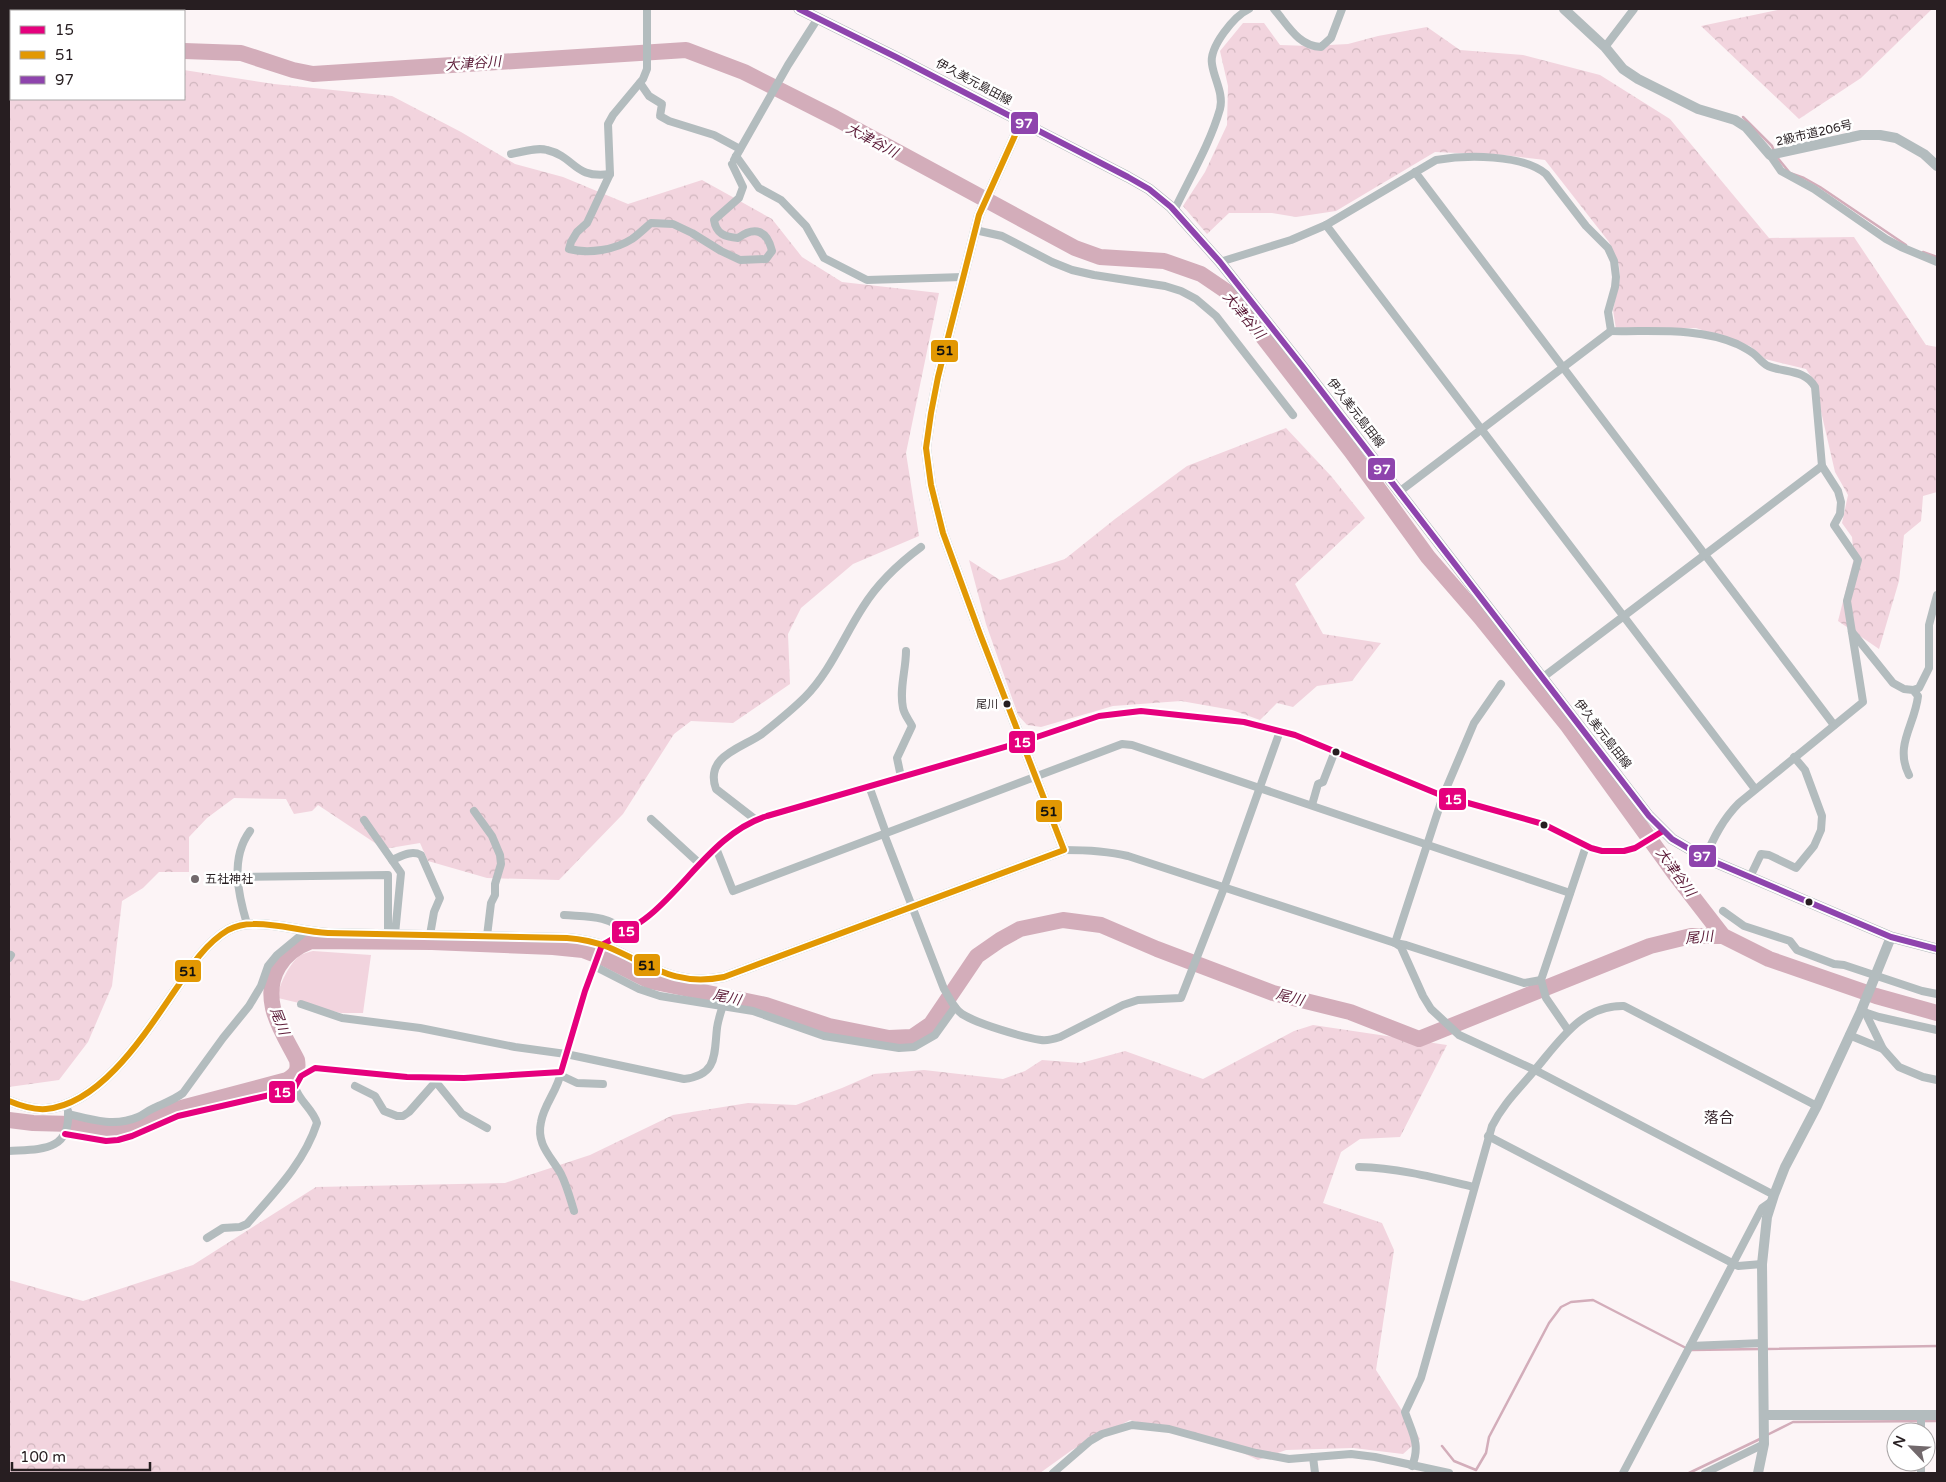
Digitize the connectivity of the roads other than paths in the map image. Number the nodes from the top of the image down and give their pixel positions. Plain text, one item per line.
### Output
1 (647, 9) edge
2 (799, 9) edge
3 (1249, 9) edge
4 (1274, 9) edge
5 (1342, 9) edge
6 (1564, 9) edge
7 (1634, 9) edge
8 (818, 18) junction
9 (1604, 47) junction
10 (640, 82) junction
11 (1021, 122) junction
12 (738, 153) junction
13 (512, 154) dead end
14 (1770, 155) junction
15 (1937, 166) edge
16 (1416, 172) junction
17 (610, 174) junction
18 (1174, 211) junction
19 (1326, 225) junction
20 (975, 230) junction
21 (1220, 262) junction
22 (1937, 262) edge
23 (963, 277) junction
24 (1611, 331) junction
25 (1564, 368) junction
26 (1293, 415) dead end
27 (1481, 429) junction
28 (1822, 466) junction
29 (1399, 492) junction
30 (921, 547) dead end
31 (1705, 555) junction
32 (1937, 595) edge
33 (1624, 616) junction
34 (1852, 631) junction
35 (906, 651) dead end
36 (1542, 678) junction
37 (1502, 684) dead end
38 (1913, 690) junction
39 (1834, 725) junction
40 (1280, 731) junction
41 (1022, 742) junction
42 (1335, 751) junction
43 (1794, 757) junction
44 (1909, 775) dead end
45 (1036, 776) junction
46 (901, 777) junction
47 (869, 786) junction
48 (1259, 788) junction
49 (1755, 789) junction
50 (1442, 796) junction
51 (1312, 805) junction
52 (474, 810) dead end
53 (651, 819) dead end
54 (364, 820) dead end
55 (756, 820) junction
56 (250, 831) dead end
57 (885, 833) junction
58 (1660, 833) junction
59 (1427, 844) junction
60 (1586, 846) junction
61 (716, 848) junction
62 (1064, 850) junction
63 (1705, 858) junction
64 (392, 860) junction
65 (700, 864) junction
66 (238, 877) junction
67 (1750, 877) junction
68 (1224, 888) junction
69 (1570, 893) junction
70 (913, 906) junction
71 (1723, 910) dead end
72 (564, 915) dead end
73 (247, 924) junction
74 (306, 931) junction
75 (627, 932) junction
76 (391, 934) junction
77 (430, 935) junction
78 (487, 936) junction
79 (1891, 937) junction
80 (1395, 943) junction
81 (601, 947) junction
82 (1937, 949) edge
83 (594, 965) junction
84 (1875, 976) junction
85 (1541, 982) junction
86 (1937, 994) edge
87 (302, 1004) dead end
88 (722, 1005) junction
89 (954, 1006) junction
90 (1863, 1010) junction
91 (1568, 1030) junction
92 (1937, 1030) edge
93 (1850, 1035) junction
94 (1884, 1049) junction
95 (566, 1054) junction
96 (1535, 1070) junction
97 (560, 1073) junction
98 (437, 1080) junction
99 (1937, 1080) edge
100 (603, 1084) dead end
101 (355, 1086) dead end
102 (295, 1087) junction
103 (9, 1101) edge
104 (68, 1103) junction
105 (1816, 1106) junction
106 (68, 1117) junction
107 (486, 1128) dead end
108 (66, 1132) junction
109 (1488, 1136) junction
110 (9, 1151) edge
111 (1359, 1167) dead end
112 (1474, 1188) junction
113 (1773, 1198) junction
114 (574, 1211) dead end
115 (207, 1238) dead end
116 (1733, 1262) junction
117 (1762, 1264) junction
118 (1764, 1343) junction
119 (1690, 1346) junction
120 (1937, 1414) edge
121 (1764, 1415) junction
122 (1921, 1415) junction
123 (1921, 1422) edge
124 (1764, 1444) junction
125 (1313, 1457) junction
126 (1412, 1466) junction
127 (1053, 1473) edge
128 (1316, 1473) edge
129 (1449, 1473) edge
130 (1623, 1473) edge
131 (1705, 1473) edge
132 (1758, 1473) edge

1 - 10 street
2 - 8 main road, 伊久美元島田線
3 - 18 street
4 - 5 street
6 - 9 street, 2級市道206号
7 - 9 street
8 - 11 main road, 伊久美元島田線
8 - 12 street
9 - 14 street, 2級市道206号
10 - 12 street
10 - 17 street
11 - 18 main road, 伊久美元島田線
11 - 20 street
12 - 17 street
12 - 23 street
13 - 17 street
14 - 15 street, 2級市道206号
14 - 22 street
16 - 19 street
16 - 24 street
16 - 25 street
18 - 21 main road, 伊久美元島田線
19 - 21 street
19 - 27 street
20 - 23 street
20 - 26 street
21 - 29 main road, 伊久美元島田線
23 - 41 street
24 - 25 street
24 - 28 street
25 - 27 street
25 - 31 street
27 - 29 street
27 - 33 street
28 - 31 street
28 - 34 street
29 - 36 main road, 伊久美元島田線
30 - 55 street
31 - 33 street
31 - 39 street
32 - 38 street
33 - 36 street
33 - 49 street
34 - 38 street
34 - 39 street
35 - 46 street
36 - 58 main road, 伊久美元島田線
37 - 50 street
38 - 44 street
39 - 43 street
40 - 41 street
40 - 42 street
40 - 48 street
41 - 45 street
41 - 46 street
42 - 50 street
42 - 51 street
43 - 49 street
43 - 67 street
45 - 48 street
45 - 57 street
45 - 62 street
46 - 47 street
47 - 55 street
47 - 57 street
48 - 51 street
48 - 68 street
49 - 63 street
50 - 59 street
50 - 60 street
51 - 59 street
52 - 78 street
53 - 65 street
54 - 64 street
55 - 61 street
56 - 66 street
57 - 61 street
57 - 70 street
58 - 60 street
58 - 63 main road, 伊久美元島田線
59 - 69 street
59 - 80 street
60 - 69 street
61 - 65 street
62 - 68 street
62 - 70 street
63 - 67 main road, 伊久美元島田線
64 - 76 street
64 - 77 street
65 - 75 street
66 - 73 street
66 - 76 street
67 - 79 main road, 伊久美元島田線
68 - 80 street
68 - 89 street
69 - 85 street
70 - 81 street
70 - 89 street
71 - 84 street
72 - 75 street
73 - 74 street
73 - 104 street
74 - 76 street
74 - 106 street
75 - 81 street
76 - 77 street
77 - 78 street
78 - 81 street
79 - 82 main road, 伊久美元島田線
79 - 84 street
80 - 85 street
80 - 96 street
81 - 83 street
83 - 88 street
83 - 95 street
84 - 86 street
84 - 90 street
85 - 91 street
87 - 95 street
88 - 89 street
88 - 95 street
90 - 92 street
90 - 93 street
90 - 94 street
91 - 96 street
91 - 105 street
93 - 94 street
93 - 105 street
94 - 99 street
95 - 97 street
96 - 109 street
96 - 113 street
97 - 98 street
97 - 100 street
97 - 114 street
98 - 101 street
98 - 102 street
98 - 107 street
102 - 108 street
102 - 115 street
103 - 104 street
104 - 106 street
105 - 113 street
106 - 108 street
108 - 110 street
109 - 112 street
109 - 116 street
111 - 112 street
112 - 126 street
113 - 116 street
113 - 117 street
116 - 117 street
116 - 119 street
117 - 118 street
118 - 119 street
118 - 121 street
119 - 130 street
120 - 122 street
121 - 122 street
121 - 124 street
122 - 123 street
124 - 131 street
124 - 132 street
125 - 126 street
125 - 127 street
125 - 128 street
126 - 129 street

